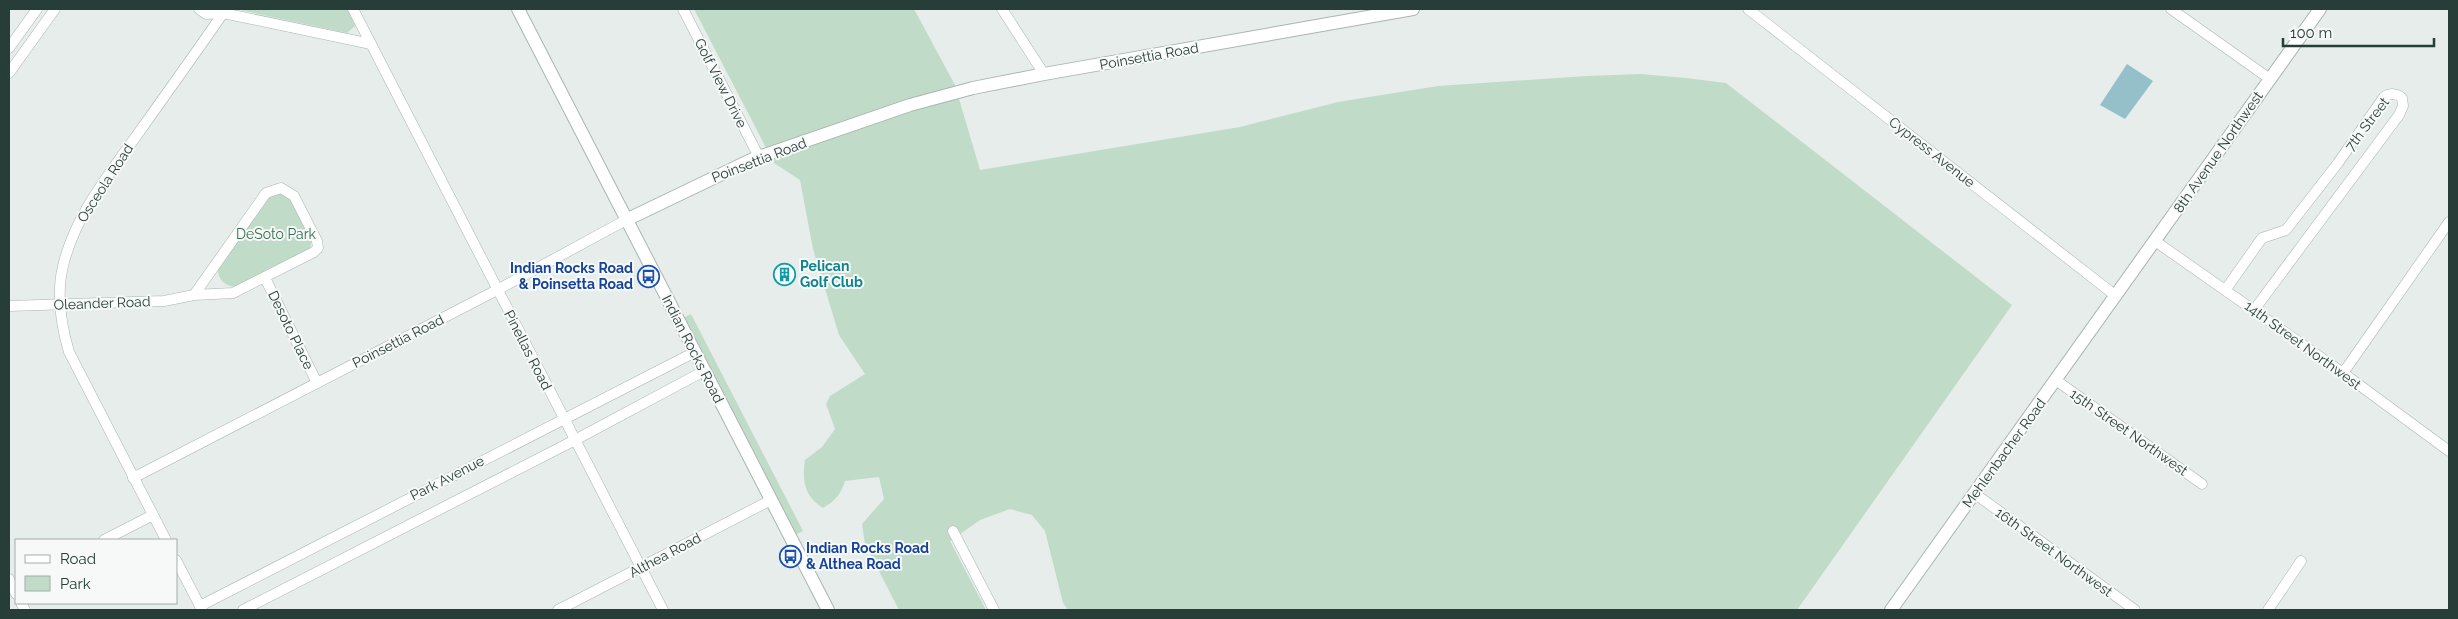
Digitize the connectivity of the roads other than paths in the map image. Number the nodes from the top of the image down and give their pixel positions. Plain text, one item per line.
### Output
1 (36, 9) edge
2 (55, 9) edge
3 (198, 9) edge
4 (353, 9) edge
5 (518, 9) edge
6 (683, 9) edge
7 (1002, 9) edge
8 (1413, 9) edge
9 (1748, 9) edge
10 (2171, 9) edge
11 (2320, 9) edge
12 (223, 10) edge
13 (371, 44) junction
14 (9, 48) edge
15 (9, 73) edge
16 (1044, 74) junction
17 (2270, 79) junction
18 (760, 157) junction
19 (626, 220) junction
20 (2449, 222) edge
21 (2155, 241) junction
22 (265, 278) junction
23 (497, 290) junction
24 (2226, 290) junction
25 (194, 295) junction
26 (2116, 296) junction
27 (60, 304) junction
28 (9, 306) edge
29 (2254, 310) junction
30 (695, 352) junction
31 (704, 371) junction
32 (2343, 373) junction
33 (2057, 381) junction
34 (317, 383) junction
35 (563, 418) junction
36 (575, 440) junction
37 (2449, 451) edge
38 (132, 478) junction
39 (2202, 484) dead end
40 (1974, 493) junction
41 (771, 500) junction
42 (153, 515) junction
43 (953, 531) dead end
44 (106, 539) edge
45 (165, 539) edge
46 (2301, 562) dead end
47 (178, 564) edge
48 (641, 568) junction
49 (201, 608) edge
50 (243, 610) edge
51 (558, 610) edge
52 (663, 610) edge
53 (828, 610) edge
54 (994, 610) edge
55 (1892, 610) edge
56 (2135, 610) edge
57 (2268, 610) edge

1 - 14 street
2 - 15 street
3 - 12 street
4 - 13 street, Pinellas Road
5 - 19 street, Indian Rocks Road
6 - 18 street, Golf View Drive
7 - 16 street
8 - 16 street, Poinsettia Road
9 - 26 street, Cypress Avenue
10 - 17 street
11 - 17 street, 8th Avenue Northwest
12 - 13 street
12 - 27 street, Osceola Road
13 - 23 street, Pinellas Road
16 - 18 street, Poinsettia Road
17 - 21 street, 8th Avenue Northwest
18 - 19 street, Poinsettia Road
19 - 23 street, Poinsettia Road
19 - 30 street, Indian Rocks Road
20 - 32 street
21 - 24 street, 14th Street Northwest
21 - 26 street, 8th Avenue Northwest
22 - 25 street, Desoto Place
22 - 25 street, Desoto Place
22 - 34 street, Desoto Place
23 - 34 street, Poinsettia Road
23 - 35 street, Pinellas Road
24 - 29 street, 14th Street Northwest
24 - 29 street, 7th Street
25 - 27 street, Oleander Road
26 - 33 street, Mehlenbacher Road
27 - 28 street, Oleander Road
27 - 38 street, Osceola Road
29 - 32 street, 14th Street Northwest
30 - 31 street, Indian Rocks Road
30 - 35 street, Park Avenue
31 - 36 street, Park Avenue
31 - 41 street, Indian Rocks Road
32 - 37 street, 14th Street Northwest
33 - 39 street, 15th Street Northwest
33 - 40 street, Mehlenbacher Road
34 - 38 street, Poinsettia Road
35 - 36 street, Pinellas Road
35 - 49 street, Park Avenue
36 - 48 street, Pinellas Road
36 - 50 street, Park Avenue
38 - 42 street, Osceola Road
40 - 55 street, Mehlenbacher Road
40 - 56 street, 16th Street Northwest
41 - 48 street, Althea Road
41 - 53 street, Indian Rocks Road
42 - 44 street
42 - 45 street, Osceola Road
43 - 54 street
46 - 57 street
47 - 49 street
48 - 51 street, Althea Road
48 - 52 street, Pinellas Road

